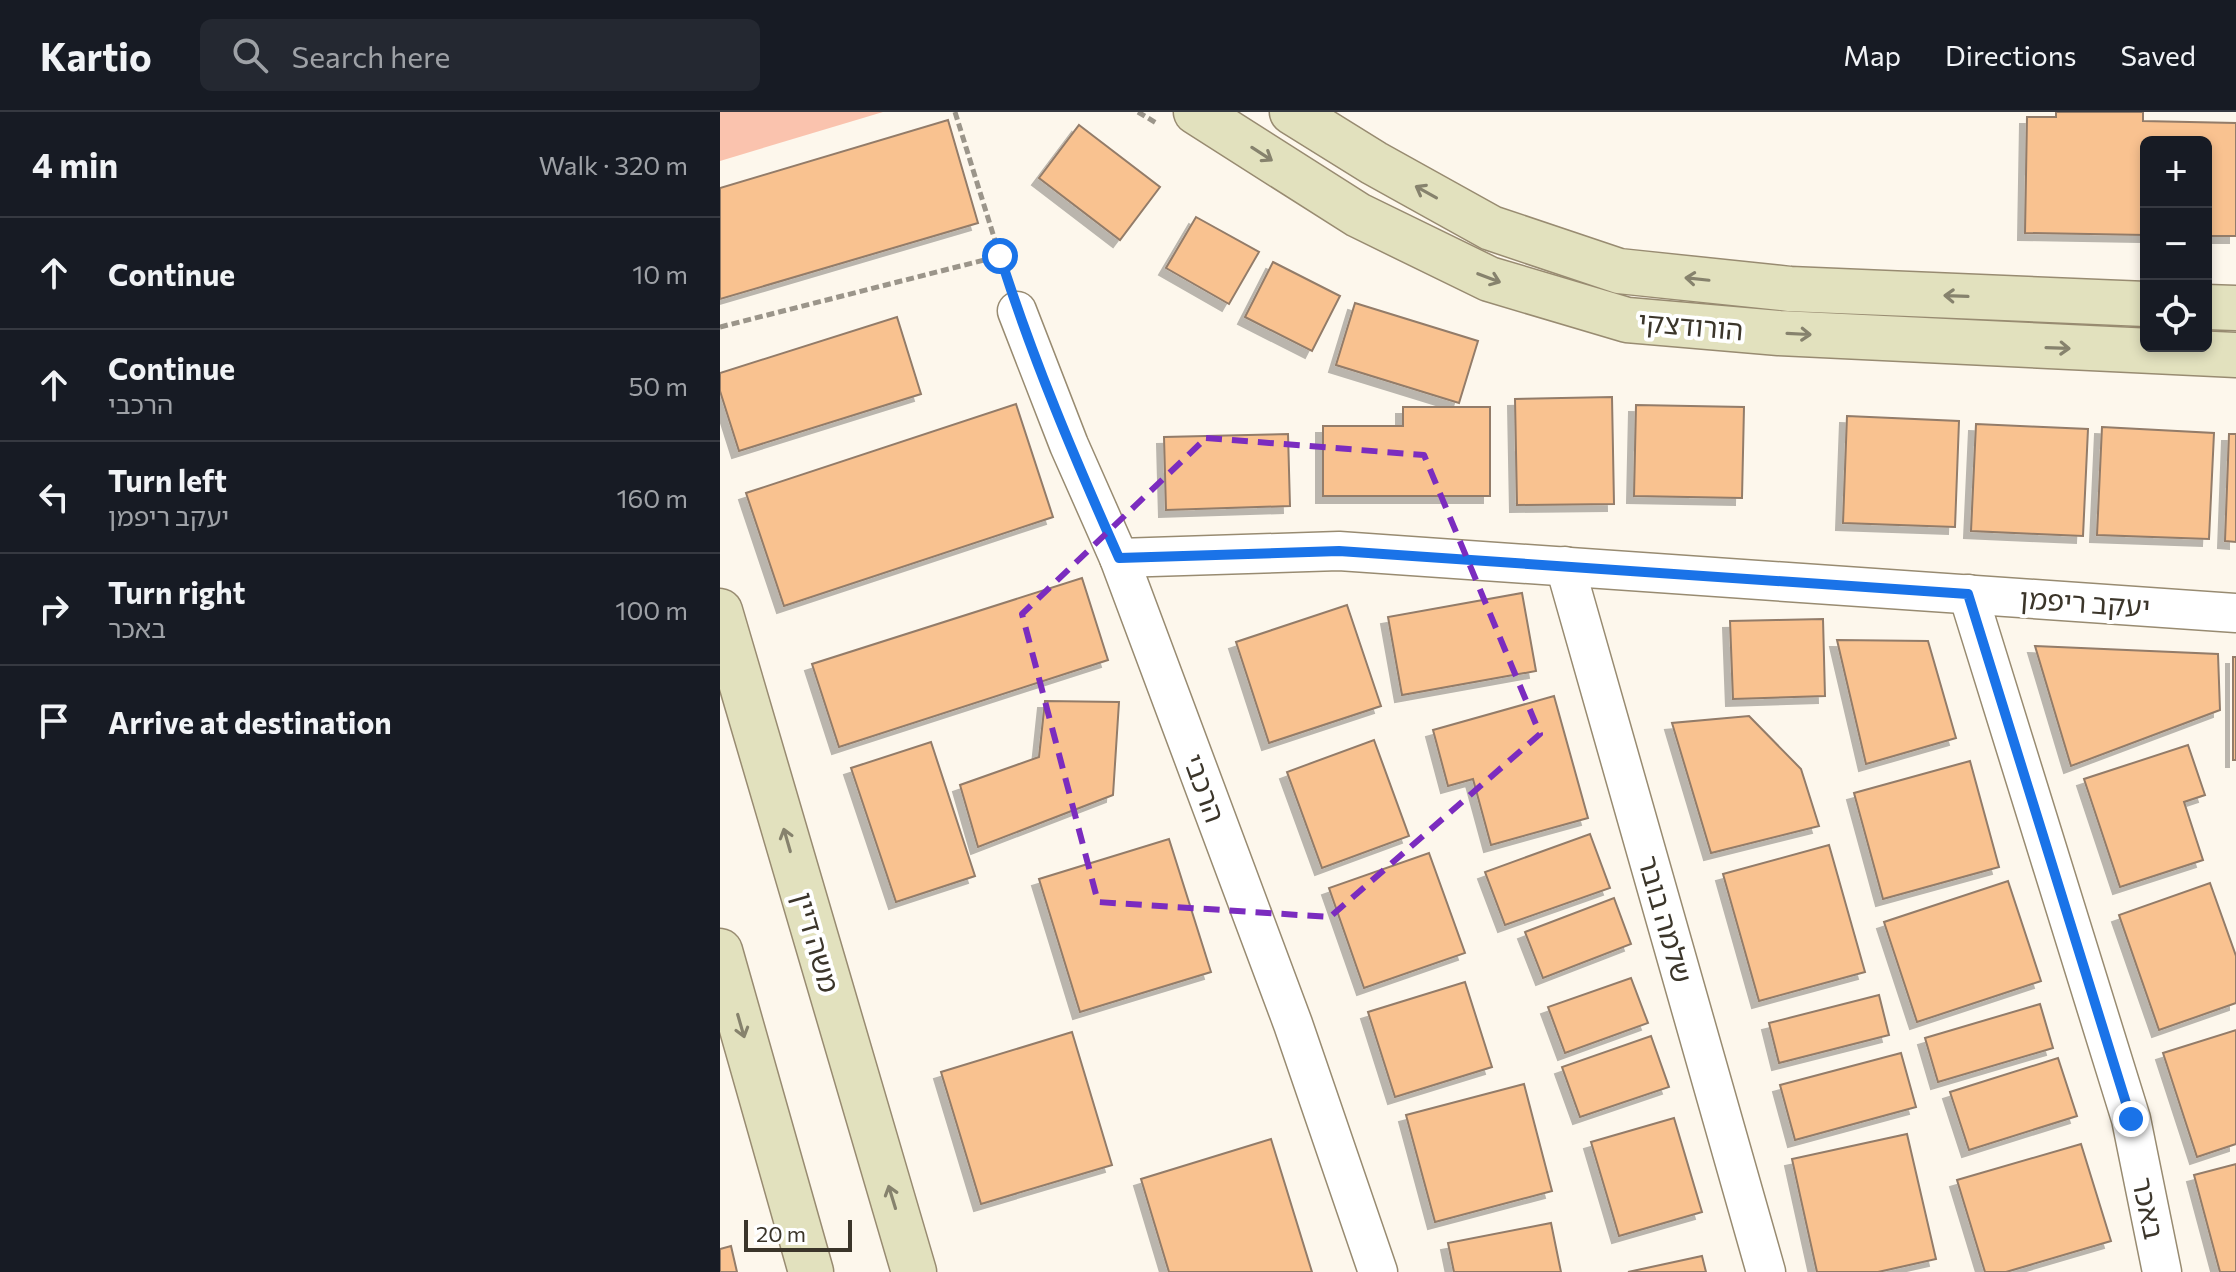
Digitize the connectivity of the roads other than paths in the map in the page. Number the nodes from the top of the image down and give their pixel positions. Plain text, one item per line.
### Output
1 (1196, 112) edge
2 (1292, 112) edge
3 (2140, 304) edge
4 (2212, 307) edge
5 (2236, 308) edge
6 (1017, 311) road end
7 (2236, 355) edge
8 (1119, 558) junction
9 (1565, 566) junction
10 (1968, 594) junction
11 (720, 611) edge
12 (2236, 613) edge
13 (720, 951) edge
14 (811, 1272) edge
15 (914, 1272) edge
16 (1378, 1272) edge
17 (1766, 1272) edge
18 (2162, 1272) edge

1 -> 7 street, הורודצקי
3 -> 2 street, הורודצקי
4 - 5 street
6 - 8 street, הרכבי
8 - 9 street, יעקב ריפמן
8 - 16 street, הרכבי
9 - 10 street, יעקב ריפמן
9 - 17 street, שלמה בובר
10 - 12 street, יעקב ריפמן
10 - 18 street, באכר
15 -> 11 street, משה דיין
13 -> 14 street

